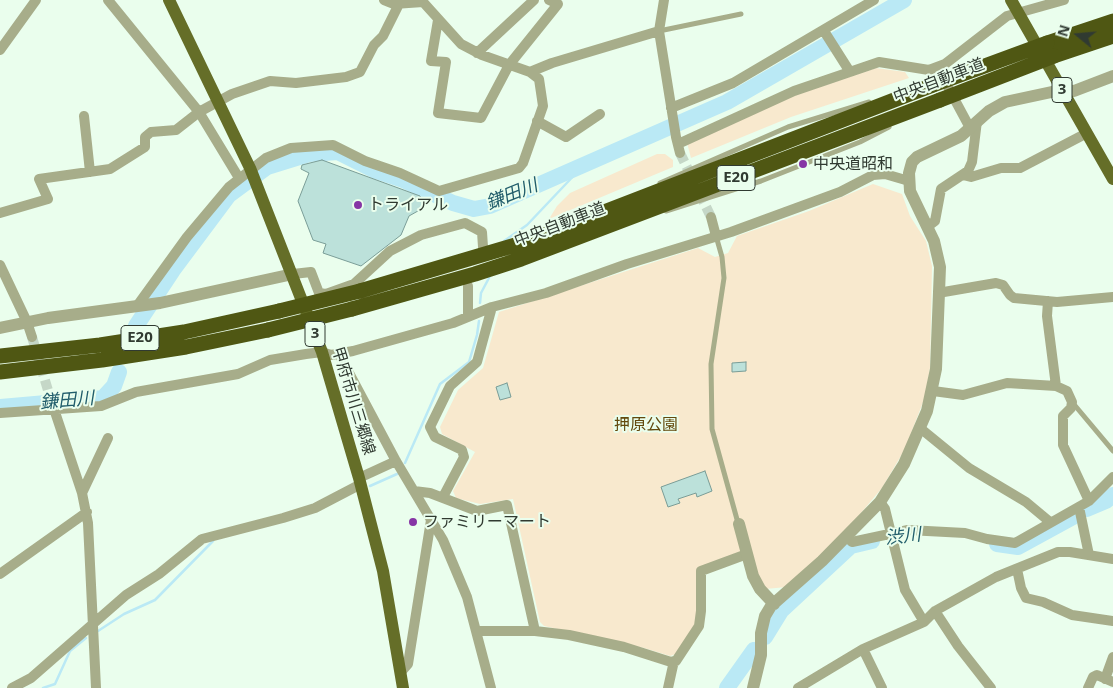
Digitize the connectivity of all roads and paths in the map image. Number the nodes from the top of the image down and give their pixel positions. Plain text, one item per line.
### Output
1 (36, 0) edge
2 (108, 0) edge
3 (169, 0) edge
4 (384, 0) edge
5 (534, 0) edge
6 (550, 0) edge
7 (664, 0) edge
8 (874, 0) edge
9 (1011, 0) edge
10 (1064, 0) edge
11 (423, 1) edge
12 (399, 4) junction
13 (741, 14) dead end
14 (1018, 14) junction
15 (438, 20) junction
16 (1113, 21) edge
17 (659, 31) junction
18 (824, 31) junction
19 (1113, 36) edge
20 (1051, 49) junction
21 (0, 50) edge
22 (477, 53) junction
23 (509, 65) junction
24 (937, 67) junction
25 (530, 72) junction
26 (850, 72) junction
27 (1113, 76) edge
28 (1061, 90) junction
29 (218, 100) junction
30 (671, 110) junction
31 (199, 112) junction
32 (600, 114) dead end
33 (84, 116) dead end
34 (537, 121) junction
35 (973, 124) junction
36 (1087, 133) junction
37 (250, 168) junction
38 (90, 172) junction
39 (963, 175) junction
40 (239, 178) junction
41 (1113, 179) edge
42 (909, 181) junction
43 (0, 213) edge
44 (711, 217) tunnel mouth
45 (926, 227) junction
46 (574, 230) junction
47 (716, 236) junction
48 (483, 251) junction
49 (0, 265) edge
50 (293, 274) junction
51 (471, 280) junction
52 (938, 294) junction
53 (1113, 297) edge
54 (1048, 301) junction
55 (138, 306) junction
56 (492, 306) junction
57 (468, 317) junction
58 (27, 322) junction
59 (0, 328) edge
60 (32, 337) tunnel mouth
61 (322, 352) junction
62 (339, 354) junction
63 (0, 356) edge
64 (0, 372) edge
65 (1056, 386) junction
66 (933, 391) junction
67 (50, 397) tunnel mouth
68 (1072, 402) junction
69 (54, 410) junction
70 (1, 413) edge
71 (920, 428) junction
72 (108, 438) dead end
73 (1113, 451) edge
74 (396, 461) junction
75 (1113, 477) edge
76 (360, 481) junction
77 (414, 491) junction
78 (82, 493) junction
79 (443, 498) junction
80 (1089, 501) junction
81 (880, 502) junction
82 (1079, 507) junction
83 (86, 512) junction
84 (431, 520) junction
85 (1050, 522) junction
86 (739, 524) joint
87 (890, 536) junction
88 (847, 537) junction
89 (747, 554) junction
90 (1089, 555) junction
91 (1113, 559) edge
92 (1017, 569) junction
93 (0, 574) edge
94 (774, 604) junction
95 (935, 611) junction
96 (1113, 621) edge
97 (924, 622) junction
98 (93, 624) junction
99 (477, 631) junction
100 (535, 631) junction
101 (863, 649) junction
102 (1113, 656) edge
103 (674, 661) junction
104 (401, 672) junction
105 (1109, 680) edge
106 (12, 688) edge
107 (96, 688) edge
108 (403, 688) edge
109 (491, 688) edge
110 (668, 688) edge
111 (753, 688) edge
112 (798, 688) edge
113 (882, 688) edge
114 (991, 688) edge
115 (1088, 688) edge

1 - 21 street
2 - 31 street
3 - 29 main road, 甲府市川三郷線 / 3
4 - 12 street
5 - 22 street
6 - 23 street
7 - 17 street
8 - 18 street
9 - 14 main road, 3
10 - 14 street
11 - 12 street
11 - 15 street
12 - 29 street
13 - 17 lane
14 - 24 street
14 - 28 main road, 3
15 - 22 street
15 - 23 street
16 - 20 highway, 中央自動車道 / E20
17 - 25 street
17 - 30 street
18 - 26 street
18 - 30 street
19 - 20 highway, 中央自動車道 / E20
20 - 46 highway, 中央自動車道 / E20, bridge
20 - 46 highway, 中央自動車道 / E20, bridge
22 - 23 street
23 - 25 street
24 - 26 street
24 - 35 street
25 - 34 street
26 - 30 street
27 - 28 street
28 - 35 street
28 - 36 main road, 3
29 - 31 street
29 - 37 main road, 甲府市川三郷線 / 3
31 - 38 street
31 - 40 street
32 - 34 street
33 - 38 street
34 - 37 street
35 - 39 street
35 - 42 street
36 - 39 street
36 - 41 main road, 3
37 - 40 street
37 - 50 main road, 甲府市川三郷線 / 3
38 - 43 street
39 - 45 street
40 - 55 street
42 - 45 street
42 - 47 street
44 - 47 street
45 - 52 street
46 - 48 highway, 中央自動車道 / E20
46 - 51 highway, 中央自動車道 / E20
47 - 56 street
47 - 86 lane
48 - 50 street
48 - 63 highway, 中央自動車道 / E20, bridge
49 - 58 street
50 - 55 street
50 - 61 main road, 甲府市川三郷線 / 3
51 - 57 street
51 - 64 highway, 中央自動車道 / E20, bridge
52 - 54 street
52 - 66 street
53 - 54 street
54 - 65 street
55 - 58 street
56 - 57 street
56 - 79 street
57 - 62 street
58 - 59 street
58 - 60 street
61 - 62 street
61 - 69 street
61 - 76 main road, 甲府市川三郷線 / 3
62 - 74 street
65 - 66 street
65 - 68 street
66 - 71 street
67 - 69 street
68 - 73 lane
68 - 80 street
69 - 70 street
69 - 78 street
71 - 81 street
71 - 85 street
72 - 78 street
74 - 76 street
74 - 77 street
75 - 80 street
76 - 98 street
76 - 104 main road, 甲府市川三郷線 / 3
77 - 79 street
77 - 84 street
78 - 83 street
79 - 100 street
80 - 82 street
81 - 87 street
81 - 88 street
82 - 85 street
82 - 90 street
83 - 93 street
83 - 98 street
84 - 99 street
84 - 104 street
85 - 87 street
86 - 89 street
87 - 88 street
87 - 97 street
88 - 94 street
89 - 94 street
89 - 103 street
90 - 91 street
90 - 92 street
92 - 95 street
92 - 96 street
94 - 111 street
95 - 97 street
95 - 114 street
97 - 101 street
98 - 106 street
98 - 107 street
99 - 100 street
99 - 109 street
100 - 103 street
101 - 112 street
101 - 113 street
102 - 105 street
103 - 110 street
104 - 108 main road, 甲府市川三郷線 / 3
105 - 115 street

